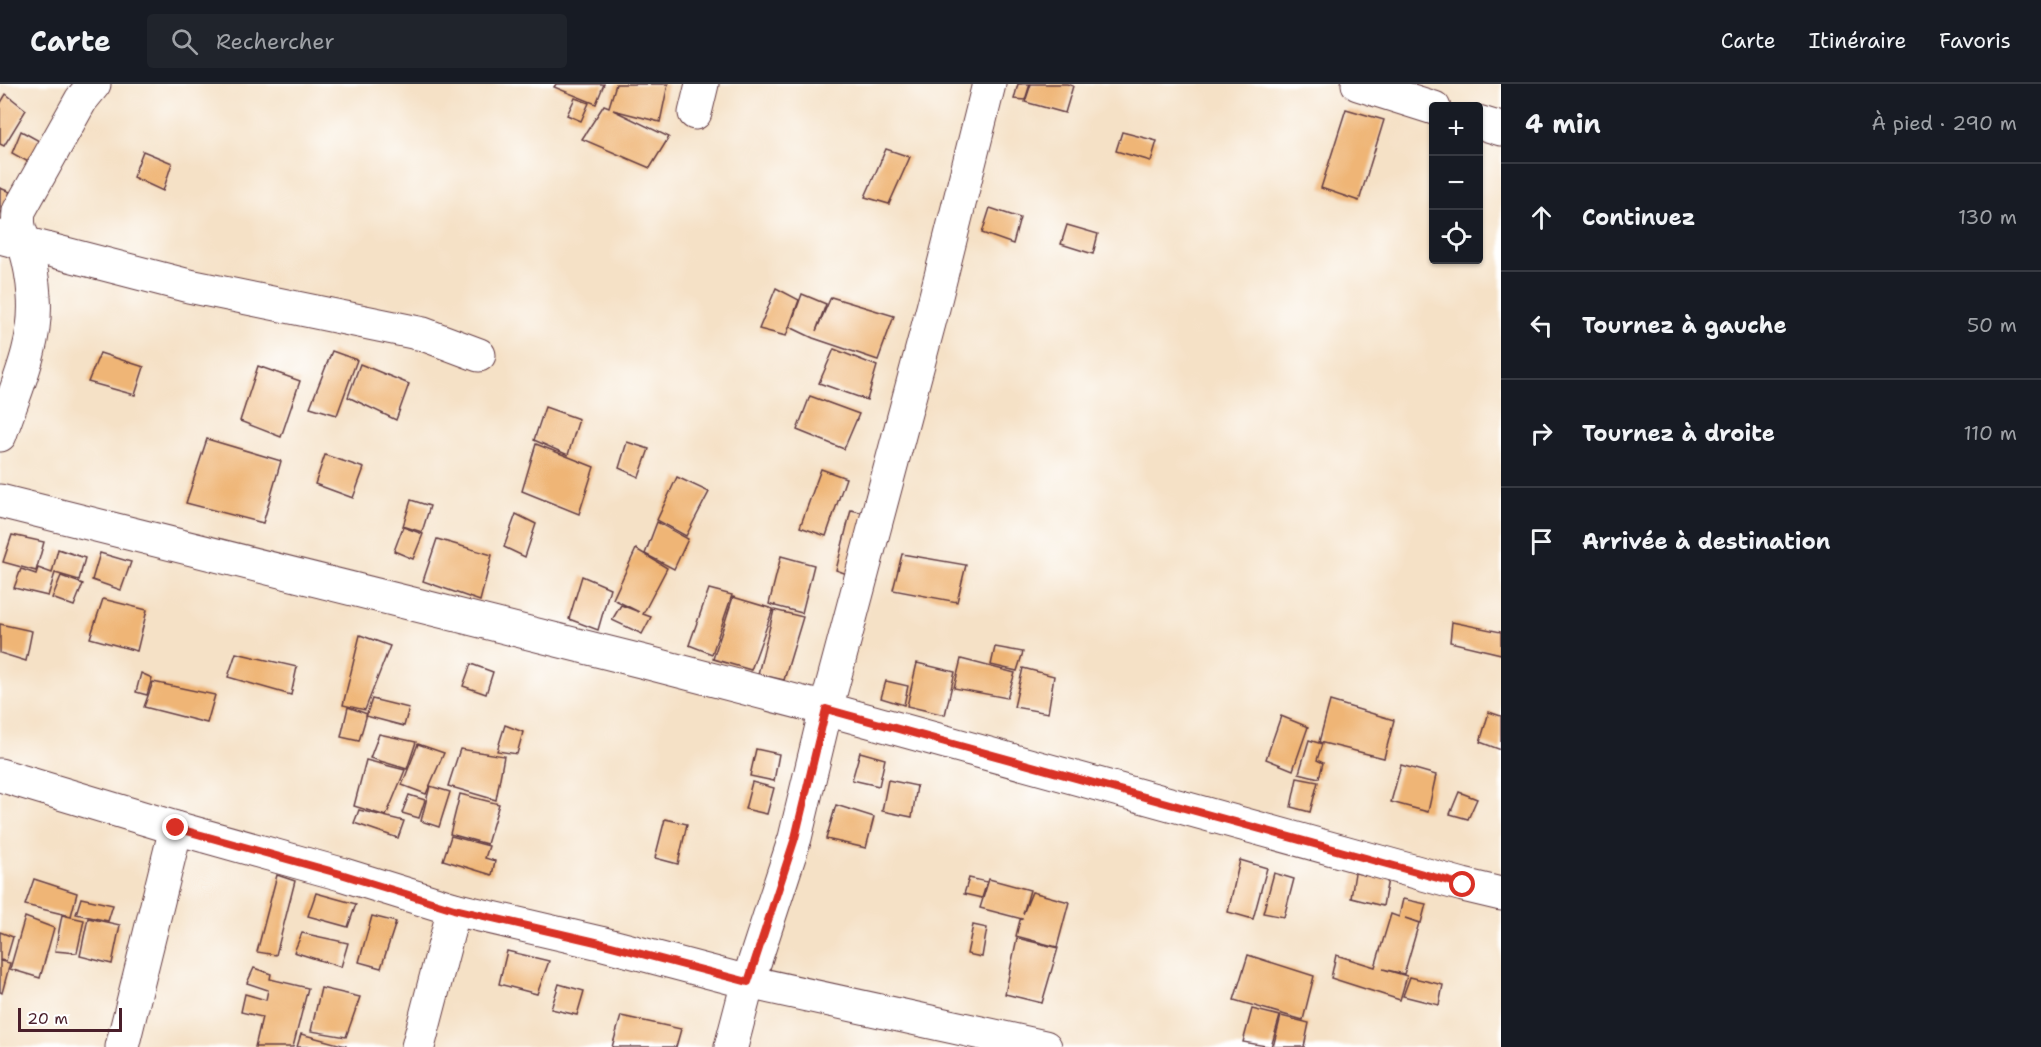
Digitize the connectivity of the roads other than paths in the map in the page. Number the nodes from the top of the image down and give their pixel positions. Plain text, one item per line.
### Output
1 (94, 84) edge
2 (989, 84) edge
3 (1358, 84) edge
4 (1429, 106) edge
5 (1483, 123) edge
6 (1501, 129) edge
7 (12, 240) edge
8 (479, 355) dead end
9 (0, 435) edge
10 (0, 501) edge
11 (826, 709) junction
12 (0, 775) edge
13 (176, 828) junction
14 (1501, 894) edge
15 (454, 909) junction
16 (748, 982) junction
17 (122, 1047) edge
18 (418, 1047) edge
19 (731, 1047) edge
20 (1045, 1047) edge

1 - 7 street
2 - 11 street
3 - 4 street
5 - 6 street
7 - 8 street
7 - 9 street
10 - 11 street
11 - 14 street
11 - 16 street
12 - 13 street
13 - 15 street
13 - 17 street
15 - 16 street
15 - 18 street
16 - 19 street
16 - 20 street

